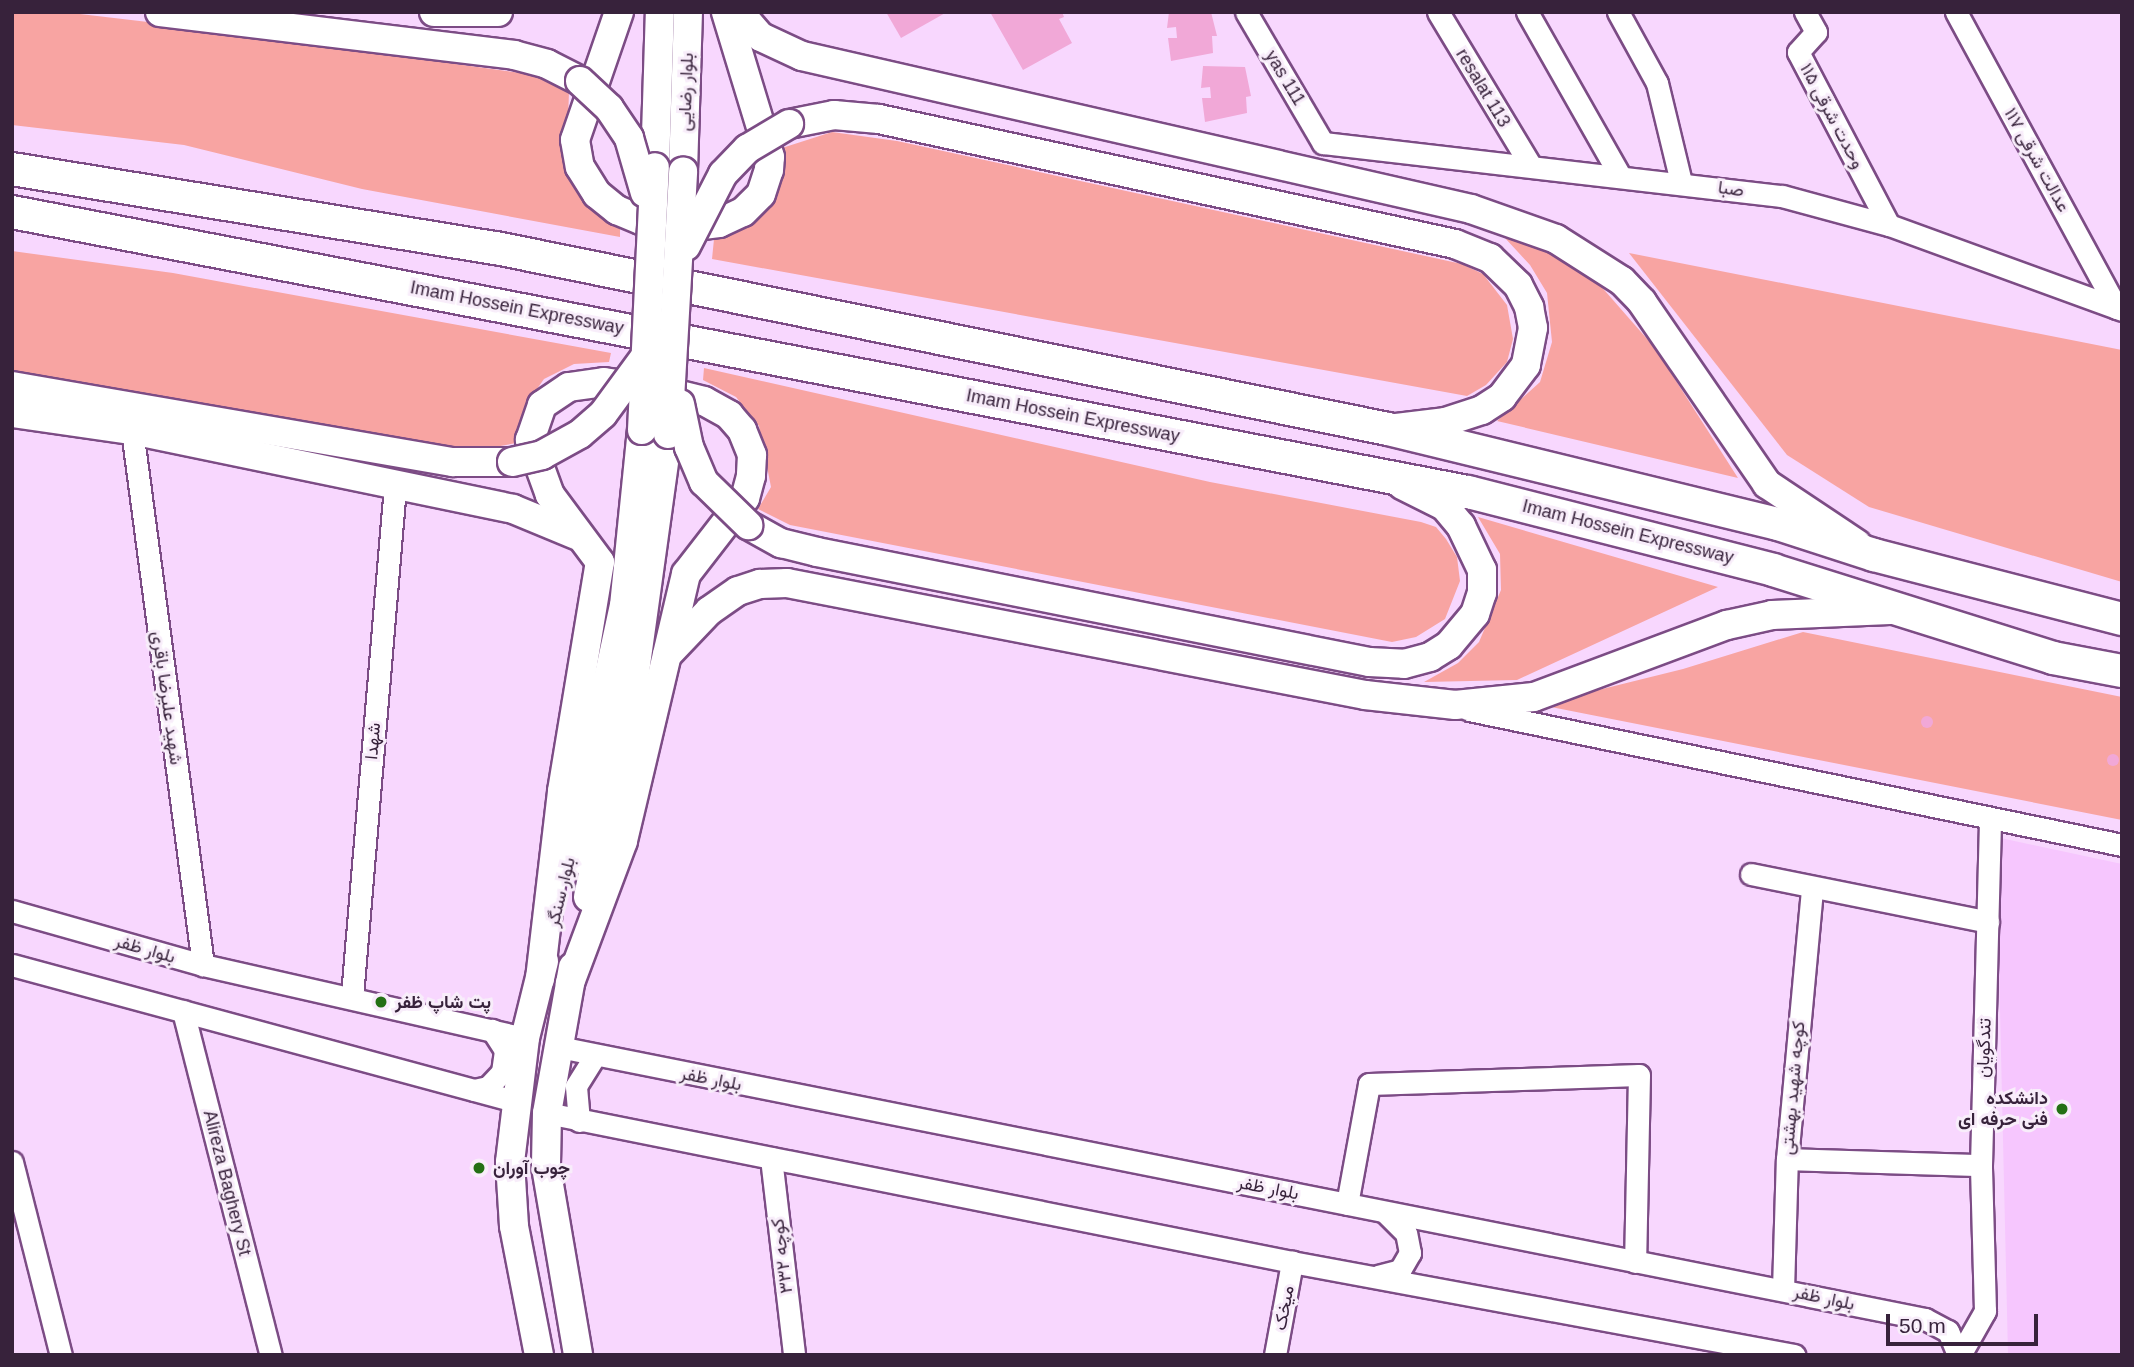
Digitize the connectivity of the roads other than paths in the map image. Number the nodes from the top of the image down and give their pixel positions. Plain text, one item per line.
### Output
1 (160, 12) edge
2 (434, 12) edge
3 (498, 12) edge
4 (619, 12) edge
5 (660, 12) edge
6 (688, 12) edge
7 (726, 12) edge
8 (739, 12) edge
9 (1246, 12) edge
10 (1438, 12) edge
11 (1527, 12) edge
12 (1618, 12) edge
13 (1805, 12) edge
14 (1959, 13) edge
15 (1324, 143) joint
16 (1529, 163) junction
17 (12, 169) edge
18 (1619, 174) junction
19 (1681, 182) junction
20 (12, 212) edge
21 (1889, 225) junction
22 (666, 260) junction
23 (2120, 309) edge
24 (660, 357) junction
25 (12, 386) edge
26 (12, 413) edge
27 (1388, 429) junction
28 (132, 430) junction
29 (655, 432) junction
30 (1384, 475) junction
31 (395, 486) junction
32 (584, 540) junction
33 (1874, 555) junction
34 (1901, 609) junction
35 (2122, 619) edge
36 (667, 655) junction
37 (2122, 671) edge
38 (1440, 703) junction
39 (1990, 818) junction
40 (2122, 845) edge
41 (1751, 874) dead end
42 (1812, 887) junction
43 (12, 911) edge
44 (1987, 922) junction
45 (12, 965) edge
46 (203, 965) junction
47 (540, 979) junction
48 (569, 983) junction
49 (352, 996) junction
50 (183, 1012) junction
51 (492, 1030) junction
52 (525, 1038) junction
53 (559, 1047) junction
54 (596, 1056) junction
55 (474, 1090) junction
56 (515, 1101) junction
57 (547, 1113) junction
58 (579, 1121) junction
59 (771, 1158) junction
60 (1787, 1159) junction
61 (12, 1162) edge
62 (1981, 1165) junction
63 (1347, 1204) junction
64 (1387, 1213) junction
65 (1293, 1262) junction
66 (1635, 1262) junction
67 (1373, 1276) junction
68 (1783, 1290) junction
69 (61, 1355) edge
70 (271, 1355) edge
71 (539, 1355) edge
72 (578, 1355) edge
73 (794, 1355) edge
74 (1275, 1355) edge
75 (1794, 1355) edge
76 (1959, 1355) edge

1 - 22 main road, bridge
2 - 3 main road
4 - 7 main road
5 - 22 main road, بلوار رضایی, bridge
6 - 22 main road, بلوار رضایی, bridge
8 - 33 main road
9 - 15 street, yas 111
10 - 16 street, resalat 113
11 - 18 street
12 - 19 street
13 - 21 street, ۱۱۵ وحدت شرقی
14 - 23 street, ۱۱۷ عدالت شرقی
15 - 16 street, صبا
16 - 18 street, صبا
17 - 27 highway
18 - 19 street, صبا
19 - 21 street, صبا
20 - 30 highway, Imam Hossein Expressway
21 - 23 street, صبا
22 - 24 main road, bridge
22 - 27 main road, bridge
24 - 25 main road, bridge
24 - 29 main road, bridge
24 - 30 main road, bridge
26 - 28 main road
27 - 33 highway
28 - 31 main road
28 - 46 street, شهید علیرضا باقری
29 - 47 main road, بلوار سنگر
29 - 48 main road, بلوار سنگر
30 - 34 highway, Imam Hossein Expressway
31 - 32 main road
31 - 49 street, شهدا
32 - 36 main road
32 - 47 main road
33 - 35 highway
34 - 37 highway, Imam Hossein Expressway
34 - 38 main road
36 - 38 main road
36 - 48 main road
38 - 39 street
39 - 40 street
39 - 44 street, تندگویان
41 - 42 street
42 - 44 street
42 - 60 street, کوچه شهید بهشتی
43 - 46 street, بلوار ظفر
44 - 62 street, تندگویان
45 - 50 street
46 - 49 street, بلوار ظفر
47 - 52 main road, بلوار سنگر
48 - 53 main road, بلوار سنگر
49 - 51 street, بلوار ظفر
50 - 55 street
50 - 70 street, Alireza Baghery St
51 - 52 street, بلوار ظفر
51 - 55 street
52 - 56 main road, بلوار سنگر
53 - 54 street, بلوار ظفر
53 - 57 main road, بلوار سنگر
54 - 58 street
54 - 63 street, بلوار ظفر
55 - 56 street
56 - 71 main road, بلوار سنگر
57 - 58 street
57 - 72 main road, بلوار سنگر
58 - 59 street
59 - 65 street
59 - 73 street, کوچه ۳۳۲
60 - 62 street
60 - 68 street, کوچه شهید بهشتی
61 - 69 street
62 - 76 street, تندگویان
63 - 64 street, بلوار ظفر
63 - 66 street
64 - 66 street, بلوار ظفر
64 - 67 street
65 - 67 street
65 - 74 street, میخک
66 - 68 street, بلوار ظفر
67 - 75 street
68 - 76 street, بلوار ظفر

